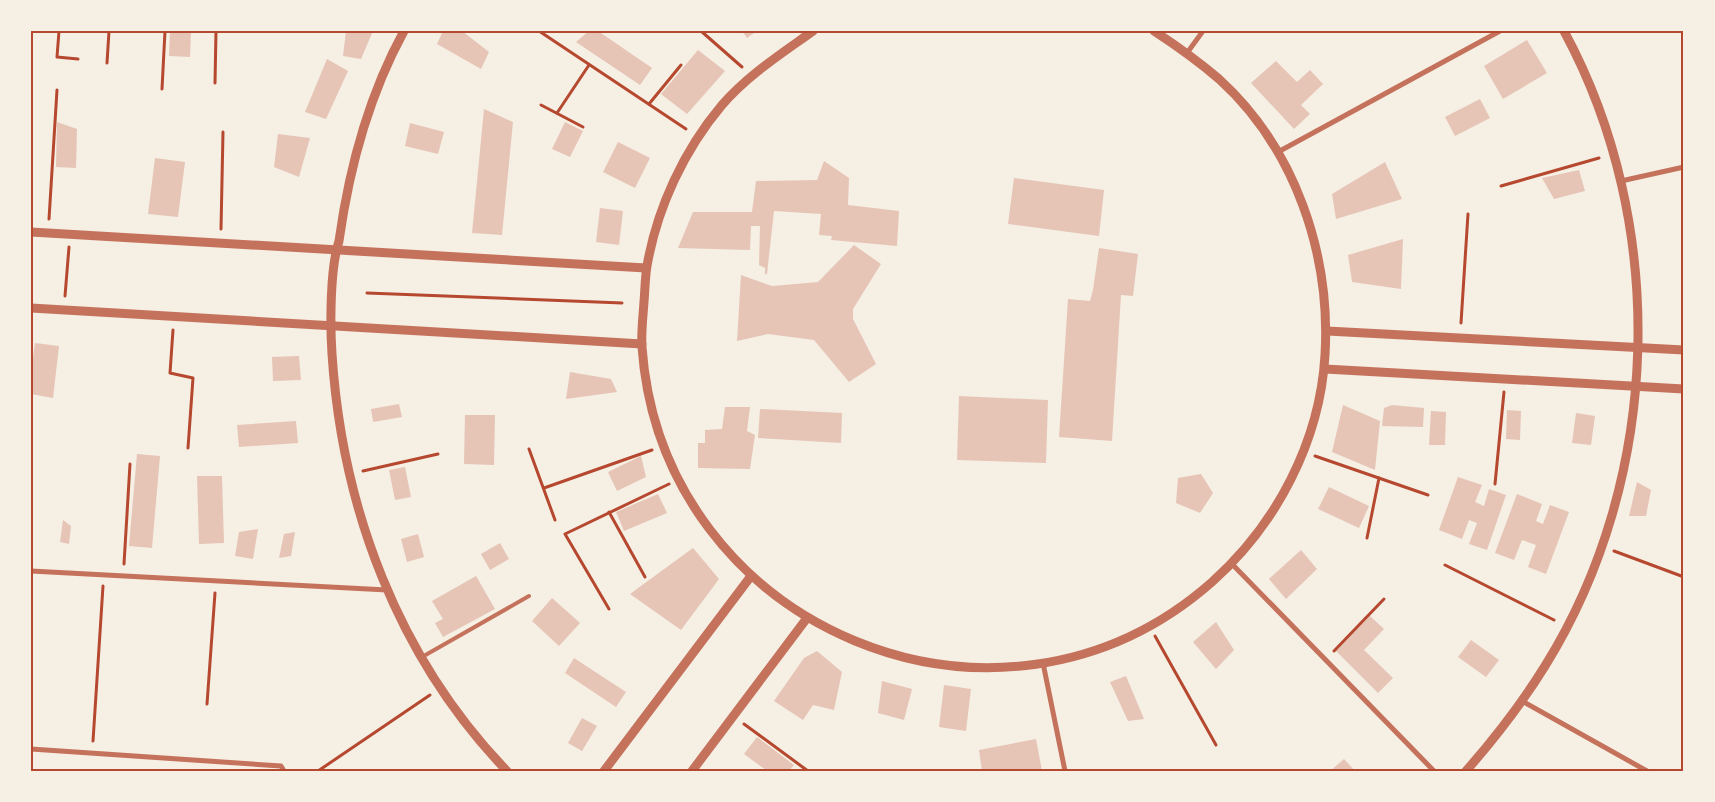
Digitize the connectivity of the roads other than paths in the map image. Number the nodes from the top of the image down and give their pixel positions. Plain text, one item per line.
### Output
1 (404, 31) edge
2 (813, 31) edge
3 (1154, 31) edge
4 (1204, 31) edge
5 (1500, 31) edge
6 (1564, 31) edge
7 (1187, 53) junction
8 (1278, 152) junction
9 (1684, 167) edge
10 (1621, 181) junction
11 (31, 232) edge
12 (336, 250) junction
13 (646, 268) junction
14 (31, 308) edge
15 (331, 326) junction
16 (1327, 331) junction
17 (642, 344) junction
18 (1639, 348) junction
19 (1684, 350) edge
20 (1325, 369) junction
21 (1637, 386) junction
22 (1684, 389) edge
23 (1232, 564) junction
24 (31, 571) edge
25 (751, 576) junction
26 (388, 590) junction
27 (529, 596) dead end
28 (807, 618) junction
29 (422, 657) junction
30 (1043, 663) junction
31 (1522, 701) junction
32 (31, 749) edge
33 (284, 771) edge
34 (507, 771) edge
35 (604, 771) edge
36 (692, 771) edge
37 (1065, 771) edge
38 (1434, 771) edge
39 (1466, 771) edge
40 (1648, 771) edge

1 - 12 street
2 - 13 street
3 - 7 street
4 - 7 street
5 - 8 street
6 - 10 street
7 - 8 street
8 - 16 street
9 - 10 street
10 - 18 street
11 - 12 street
12 - 13 street
12 - 15 street
13 - 17 street
14 - 15 street
15 - 17 street
15 - 26 street
16 - 18 street
16 - 20 street
17 - 25 street
18 - 19 street
18 - 21 street
20 - 21 street
20 - 23 street
21 - 22 street
21 - 31 street
23 - 30 street
23 - 38 street
24 - 26 street
25 - 28 street
25 - 35 street
26 - 29 street
27 - 29 lane
28 - 30 street
28 - 36 street
29 - 34 street
30 - 37 street
31 - 39 street
31 - 40 street
32 - 33 street

